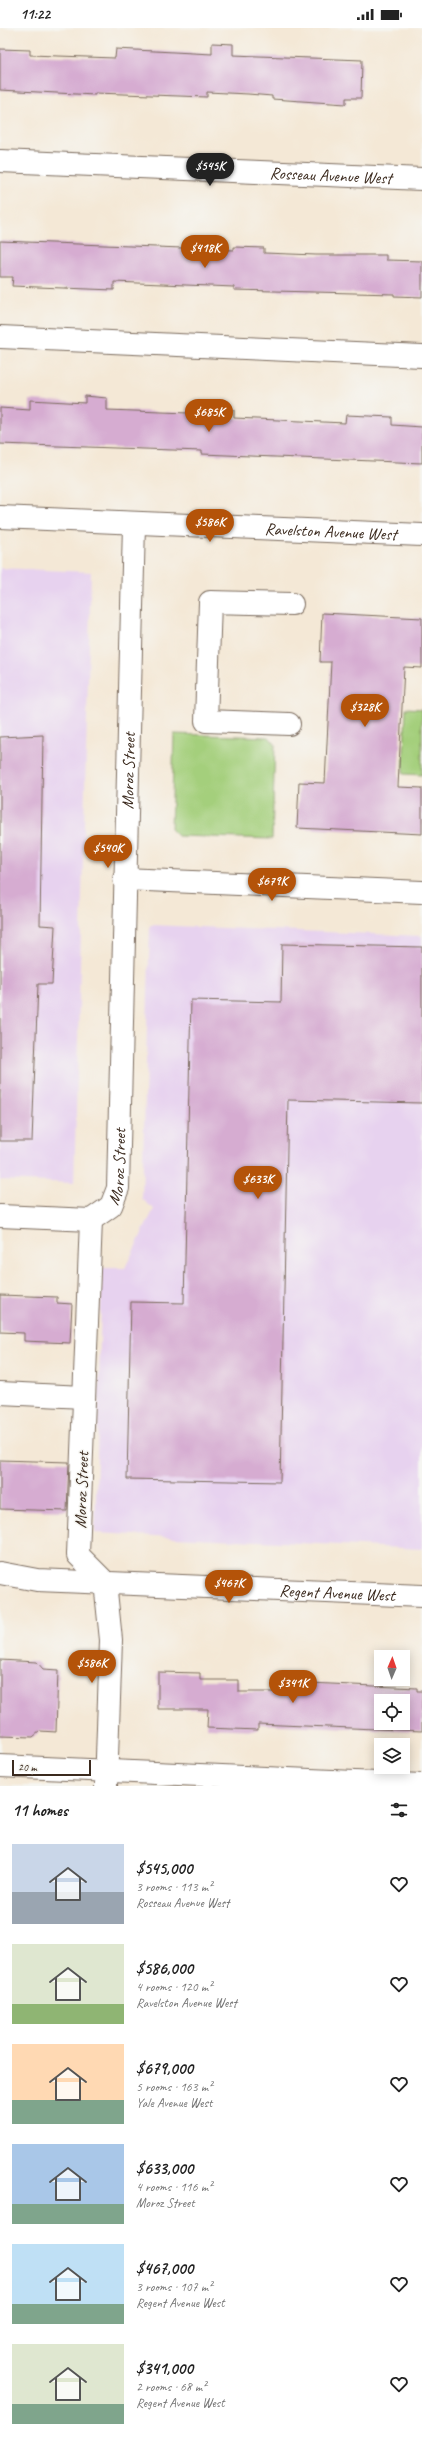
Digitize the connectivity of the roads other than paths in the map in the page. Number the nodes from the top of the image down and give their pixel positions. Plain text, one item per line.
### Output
1 (0, 161) edge
2 (422, 179) edge
3 (0, 337) edge
4 (422, 356) edge
5 (0, 517) edge
6 (134, 524) junction
7 (422, 535) edge
8 (292, 604) dead end
9 (289, 724) dead end
10 (124, 879) junction
11 (422, 892) edge
12 (0, 1216) edge
13 (91, 1220) junction
14 (0, 1393) edge
15 (84, 1397) junction
16 (0, 1573) edge
17 (37, 1580) junction
18 (106, 1582) junction
19 (0, 1585) edge
20 (422, 1596) edge
21 (0, 1766) edge
22 (106, 1778) edge
23 (422, 1785) edge

1 - 2 street, Rosseau Avenue West
3 - 4 street
5 - 6 street, Ravelston Avenue West
6 - 7 street, Ravelston Avenue West
6 - 10 street, Moroz Street
8 - 9 street
10 - 11 street
10 - 13 street, Moroz Street
12 - 13 street
13 - 15 street, Moroz Street
14 - 15 street
15 - 18 street, Moroz Street
16 - 17 street, Regent Avenue West
17 - 18 street, Regent Avenue West
17 - 19 street, Regent Avenue West
18 - 20 street, Regent Avenue West
18 - 22 street
21 - 22 street
22 - 23 street

